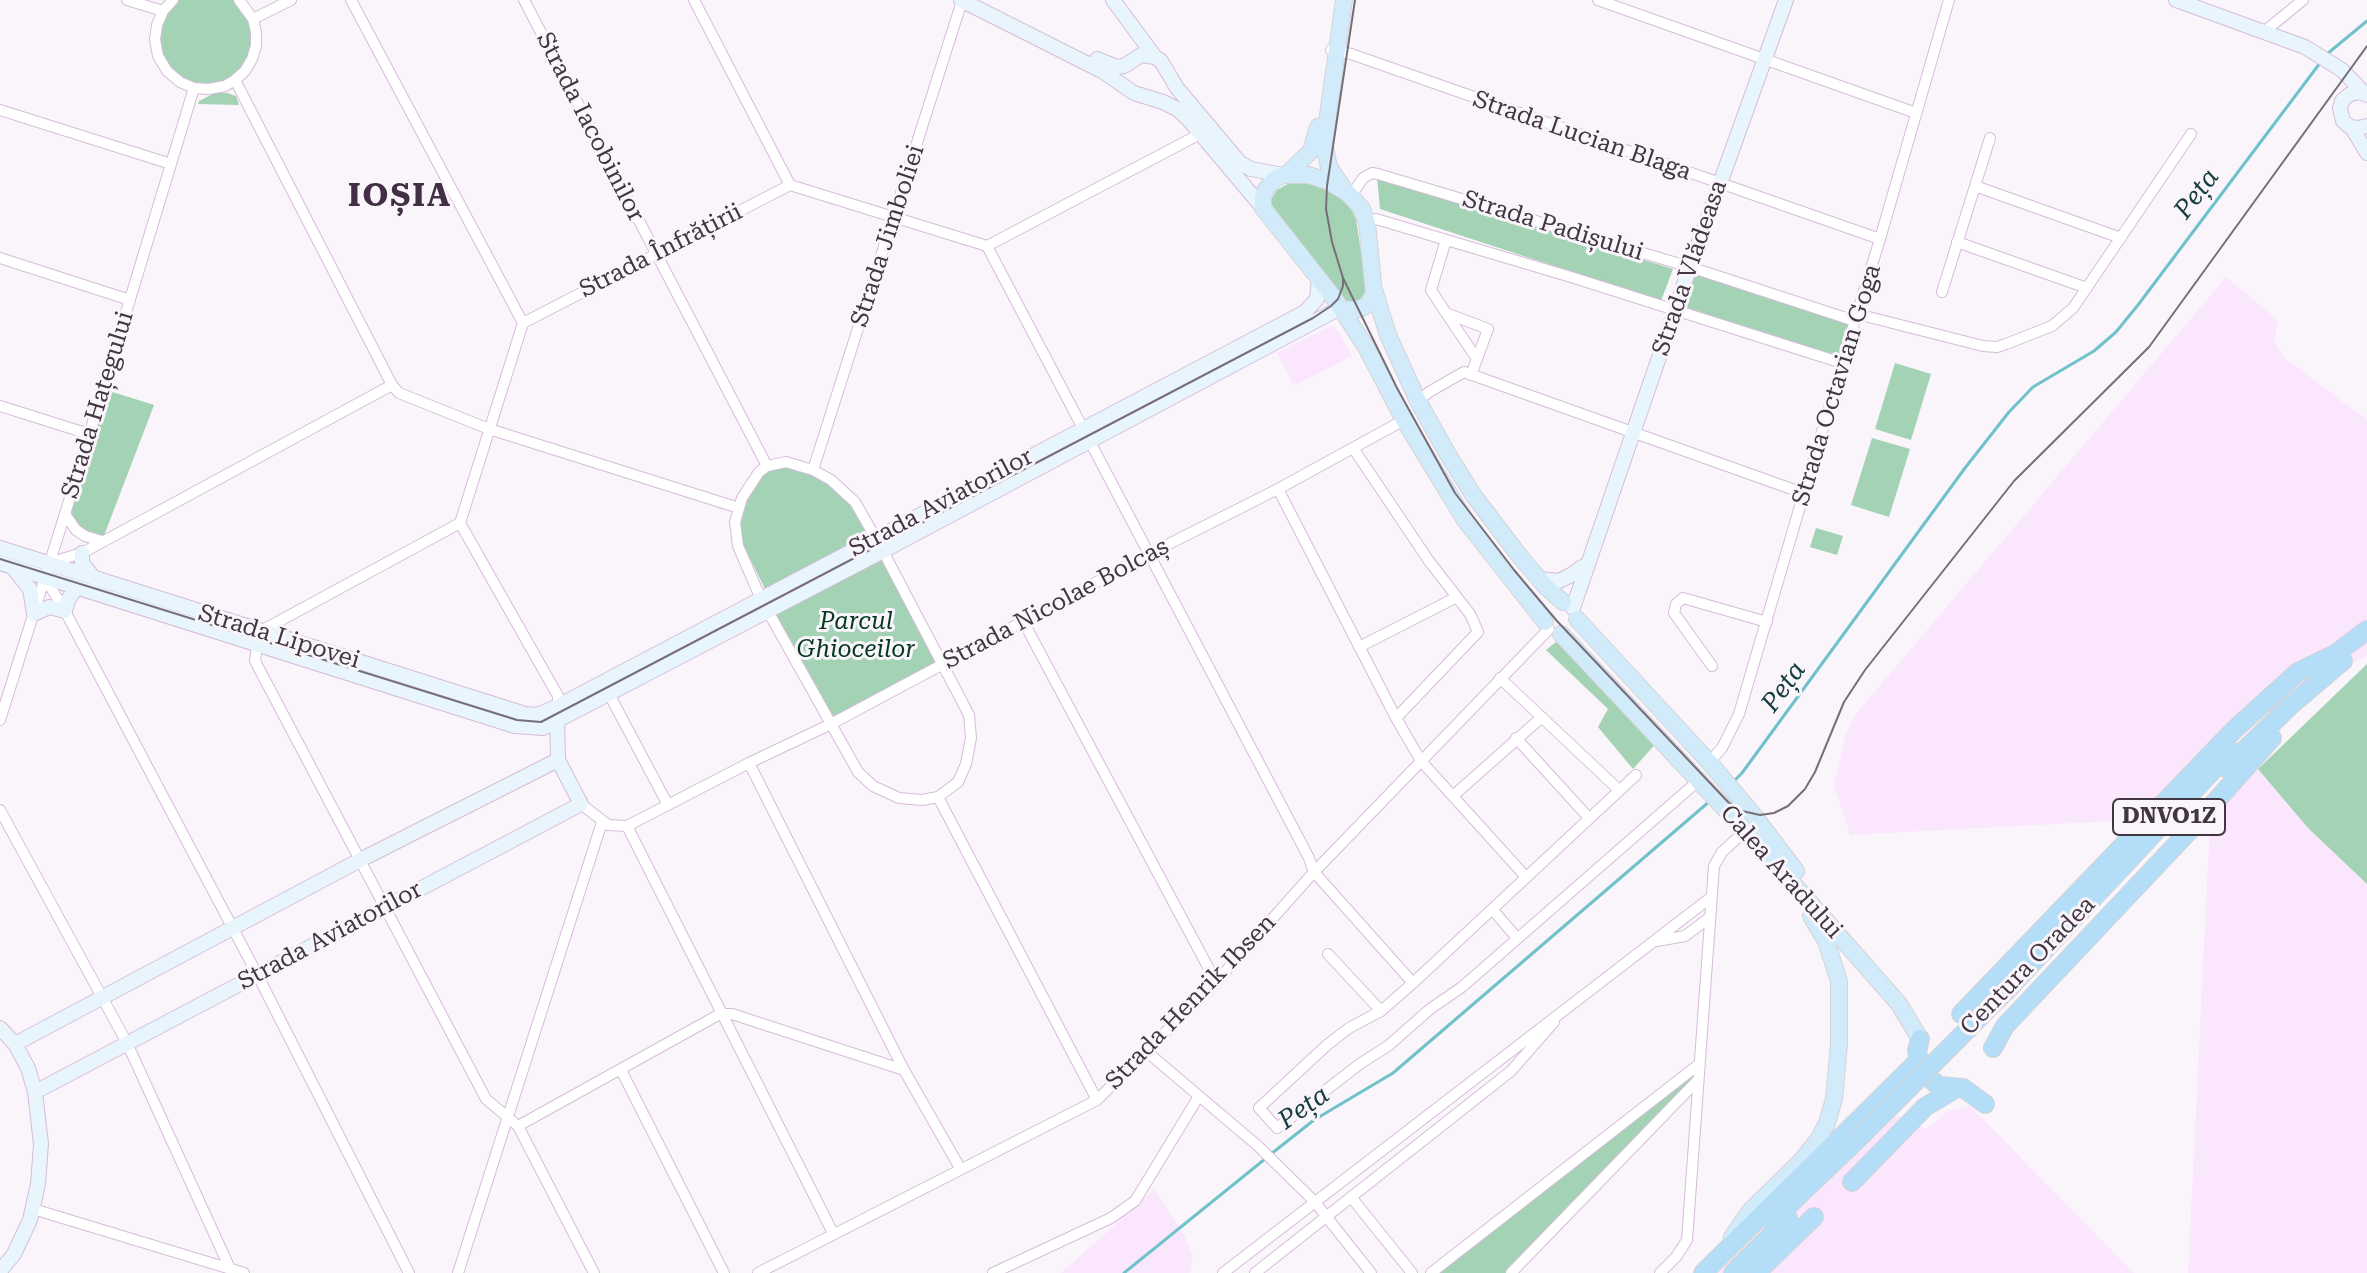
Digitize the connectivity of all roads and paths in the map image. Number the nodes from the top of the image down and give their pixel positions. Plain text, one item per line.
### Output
1 (127, 0) edge
2 (173, 0) edge
3 (239, 0) edge
4 (291, 0) edge
5 (351, 0) edge
6 (524, 0) edge
7 (694, 0) edge
8 (961, 0) edge
9 (981, 0) edge
10 (1113, 0) edge
11 (1337, 0) edge
12 (1344, 0) edge
13 (1598, 0) edge
14 (1786, 0) edge
15 (1949, 0) edge
16 (2176, 0) edge
17 (2303, 0) edge
18 (163, 11) junction
19 (253, 19) junction
20 (2265, 31) junction
21 (1333, 50) junction
22 (1143, 54) junction
23 (1765, 61) junction
24 (1167, 73) junction
25 (235, 80) junction
26 (194, 88) junction
27 (1129, 88) junction
28 (2360, 92) edge
29 (1148, 97) junction
30 (0, 110) edge
31 (1916, 113) junction
32 (2360, 127) edge
33 (1200, 134) junction
34 (2191, 134) dead end
35 (1990, 138) dead end
36 (2367, 153) edge
37 (171, 164) junction
38 (1285, 174) junction
39 (790, 185) junction
40 (1719, 185) junction
41 (1975, 186) junction
42 (1349, 195) junction
43 (1263, 208) junction
44 (894, 216) junction
45 (1367, 223) junction
46 (2121, 238) junction
47 (1880, 239) junction
48 (1446, 240) junction
49 (1957, 242) junction
50 (987, 246) junction
51 (656, 253) junction
52 (0, 258) edge
53 (1690, 267) junction
54 (1319, 279) junction
55 (2087, 288) junction
56 (1374, 290) junction
57 (1942, 292) dead end
58 (130, 300) junction
59 (1341, 308) junction
60 (1675, 310) junction
61 (1446, 313) junction
62 (1856, 318) junction
63 (523, 323) junction
64 (1477, 359) junction
65 (1842, 363) junction
66 (1471, 375) junction
67 (392, 385) junction
68 (1418, 401) junction
69 (0, 406) edge
70 (1404, 420) junction
71 (489, 429) junction
72 (1633, 433) junction
73 (89, 434) junction
74 (1087, 434) junction
75 (1353, 448) junction
76 (767, 466) junction
77 (813, 470) junction
78 (1278, 489) junction
79 (1803, 493) junction
80 (739, 508) junction
81 (65, 514) junction
82 (460, 523) junction
83 (1597, 538) junction
84 (102, 541) junction
85 (880, 544) junction
86 (0, 548) edge
87 (82, 553) junction
88 (1149, 554) junction
89 (6, 565) edge
90 (1582, 567) junction
91 (47, 570) junction
92 (95, 578) junction
93 (1539, 579) junction
94 (76, 588) junction
95 (1457, 597) junction
96 (764, 604) junction
97 (1569, 608) junction
98 (65, 611) junction
99 (34, 614) junction
100 (1023, 621) junction
101 (1767, 622) junction
102 (1552, 628) junction
103 (2367, 630) edge
104 (259, 638) junction
105 (2367, 643) edge
106 (1359, 647) junction
107 (2333, 655) junction
108 (942, 664) junction
109 (1712, 666) dead end
110 (1500, 678) junction
111 (2319, 680) junction
112 (609, 694) junction
113 (558, 706) junction
114 (1542, 717) junction
115 (1396, 718) junction
116 (0, 720) edge
117 (557, 722) junction
118 (831, 724) junction
119 (1516, 738) junction
120 (558, 760) junction
121 (1421, 761) junction
122 (749, 763) junction
123 (1713, 767) junction
124 (1636, 775) dead end
125 (1700, 783) junction
126 (1619, 790) junction
127 (1453, 796) junction
128 (938, 797) junction
129 (581, 804) junction
130 (668, 805) junction
131 (0, 810) edge
132 (1589, 818) junction
133 (602, 822) junction
134 (627, 826) junction
135 (1745, 831) junction
136 (360, 860) junction
137 (1314, 872) junction
138 (1785, 874) junction
139 (1526, 877) junction
140 (1710, 898) junction
141 (384, 908) junction
142 (1492, 909) junction
143 (1709, 918) junction
144 (232, 928) junction
145 (1835, 931) junction
146 (1517, 938) junction
147 (1655, 941) junction
148 (1328, 954) dead end
149 (257, 974) junction
150 (1216, 982) junction
151 (1413, 983) junction
152 (2013, 988) junction
153 (102, 997) junction
154 (1569, 1005) junction
155 (1381, 1011) junction
156 (720, 1014) junction
157 (1961, 1014) dead end
158 (0, 1028) edge
159 (1920, 1039) joint
160 (127, 1043) junction
161 (15, 1044) junction
162 (1993, 1048) dead end
163 (1146, 1051) junction
164 (1919, 1060) junction
165 (1698, 1065) junction
166 (621, 1070) junction
167 (904, 1070) junction
168 (1698, 1080) junction
169 (1955, 1089) junction
170 (35, 1092) junction
171 (1199, 1096) junction
172 (1097, 1100) junction
173 (1985, 1104) dead end
174 (508, 1116) junction
175 (518, 1126) junction
176 (1862, 1140) junction
177 (960, 1168) junction
178 (1852, 1182) dead end
179 (1351, 1197) junction
180 (1314, 1201) junction
181 (33, 1209) junction
182 (1327, 1216) junction
183 (1814, 1217) dead end
184 (833, 1233) junction
185 (1723, 1252) junction
186 (0, 1271) edge
187 (232, 1271) edge
188 (244, 1273) edge
189 (409, 1273) edge
190 (458, 1273) edge
191 (594, 1273) edge
192 (724, 1273) edge
193 (758, 1273) edge
194 (993, 1273) edge
195 (1223, 1273) edge
196 (1255, 1273) edge
197 (1371, 1273) edge
198 (1412, 1273) edge
199 (1431, 1273) edge
200 (1511, 1273) edge
201 (1660, 1273) edge
202 (1703, 1273) edge
203 (1719, 1273) edge
204 (1733, 1273) edge
205 (1756, 1273) edge

1 - 18 street
2 - 18 street
3 - 19 street
4 - 19 street
5 - 63 street
6 - 51 street, Strada Iacobinilor
7 - 39 street
8 - 27 street
8 - 44 street, Strada Jimboliei
9 - 22 street
10 - 22 street
11 - 21 main road, Calea Aradului
12 - 21 main road, Calea Aradului
13 - 23 street
14 - 23 street, Strada Vlădeasa
15 - 31 street, Strada Octavian Goga
16 - 20 street
17 - 20 street
18 - 26 street
19 - 25 street
20 - 28 street
21 - 38 main road, Calea Aradului
21 - 40 street, Strada Lucian Blaga
21 - 42 main road, Calea Aradului
22 - 24 street
22 - 27 street
23 - 31 street
23 - 40 street, Strada Vlădeasa
24 - 29 street
24 - 38 street
25 - 26 street
25 - 67 street
26 - 37 street, Strada Hațegului
27 - 29 street
28 - 32 street
29 - 33 street
30 - 37 street
31 - 47 street, Strada Octavian Goga
32 - 36 street
33 - 43 street
33 - 50 street
34 - 46 street, Strada Padișului
35 - 41 street
37 - 58 street, Strada Hațegului
38 - 42 main road
38 - 43 main road, Calea Aradului
39 - 44 street
39 - 51 street, Strada Înfrățirii
40 - 47 street, Strada Lucian Blaga
40 - 53 street, Strada Vlădeasa
41 - 46 street
41 - 49 street
42 - 45 main road, Calea Aradului
42 - 53 street, Strada Padișului
43 - 54 main road, Calea Aradului
44 - 50 street
44 - 77 street, Strada Jimboliei
45 - 48 street, Strada Padișului
45 - 56 main road, Calea Aradului
46 - 55 street, Strada Padișului
47 - 62 street, Strada Octavian Goga
48 - 60 street, Strada Padișului
48 - 61 street
49 - 55 street
49 - 57 street
50 - 74 street
51 - 63 street, Strada Înfrățirii
51 - 76 street, Strada Iacobinilor
52 - 58 street
53 - 60 street, Strada Vlădeasa
53 - 62 street, Strada Padișului
54 - 59 main road, Calea Aradului
54 - 74 street, Strada Aviatorilor
55 - 62 street, Strada Padișului
56 - 59 main road
56 - 68 main road, Calea Aradului
58 - 73 street, Strada Hațegului
59 - 70 main road, Calea Aradului
59 - 74 street, Strada Aviatorilor
60 - 65 street, Strada Padișului
60 - 72 street, Strada Vlădeasa
61 - 64 street
61 - 64 street
62 - 65 street, Strada Octavian Goga
63 - 71 street
64 - 66 street
65 - 79 street, Strada Octavian Goga
66 - 68 street
66 - 72 street
67 - 71 street
67 - 84 street
68 - 93 main road, Calea Aradului
69 - 73 street
70 - 75 street, Strada Nicolae Bolcaș
70 - 102 main road, Calea Aradului
71 - 80 street
71 - 82 street
72 - 79 street
72 - 83 street, Strada Vlădeasa
73 - 81 street, Strada Hațegului
74 - 85 street, Strada Aviatorilor
74 - 88 street
75 - 78 street, Strada Nicolae Bolcaș
75 - 95 street
76 - 77 street
76 - 80 street
77 - 85 street
78 - 88 street, Strada Nicolae Bolcaș
78 - 106 street
79 - 101 street, Strada Octavian Goga
80 - 96 street
81 - 84 street
81 - 91 street, Strada Hațegului
82 - 104 street
82 - 113 street
83 - 90 street, Strada Vlădeasa
83 - 97 street, Strada Vlădeasa
84 - 87 street
85 - 96 street, Strada Aviatorilor
85 - 108 street
86 - 91 street, Strada Lipovei
87 - 91 street
87 - 92 street
88 - 100 street, Strada Nicolae Bolcaș
88 - 137 street
89 - 91 street, Strada Lipovei
89 - 99 street
90 - 93 street
90 - 97 street, Strada Vlădeasa
91 - 92 street, Strada Lipovei
91 - 94 street, Strada Lipovei
91 - 98 street
91 - 99 street, Strada Hațegului
92 - 104 street, Strada Lipovei
93 - 97 main road, Calea Aradului
94 - 98 street
94 - 104 street, Strada Lipovei
95 - 106 street
95 - 115 street
96 - 112 street, Strada Aviatorilor
96 - 113 street, Strada Aviatorilor
96 - 118 street
97 - 102 main road
97 - 102 main road
97 - 123 main road, Calea Aradului
98 - 99 street
98 - 144 street
99 - 116 street, Strada Hațegului
100 - 108 street, Strada Nicolae Bolcaș
100 - 150 street
101 - 109 street
101 - 123 street, Strada Octavian Goga
102 - 110 street, Strada Henrik Ibsen
102 - 125 main road, Calea Aradului
103 - 107 highway, DNVO1Z
104 - 113 street, Strada Lipovei
104 - 117 street, Strada Lipovei
104 - 136 street
105 - 111 highway, DNVO1Z
106 - 115 street
107 - 152 highway, Centura Oradea / DNVO1Z
107 - 157 highway
108 - 118 street, Strada Nicolae Bolcaș
108 - 128 street
110 - 114 street
110 - 121 street, Strada Henrik Ibsen
111 - 152 highway, Centura Oradea / DNVO1Z
111 - 162 highway
112 - 117 street, Strada Aviatorilor
112 - 130 street
113 - 117 street
114 - 119 street
114 - 126 street
115 - 121 street
117 - 120 street
118 - 122 street, Strada Nicolae Bolcaș
118 - 128 street
119 - 127 street
119 - 132 street
120 - 129 street
120 - 136 street
121 - 127 street
121 - 137 street, Strada Henrik Ibsen
122 - 130 street, Strada Nicolae Bolcaș
122 - 167 street
123 - 145 main road, Calea Aradului
124 - 126 street
125 - 135 main road, Calea Aradului
125 - 146 street
126 - 132 street
127 - 139 street
128 - 172 street
129 - 133 street
129 - 141 street, Strada Aviatorilor
130 - 134 street, Strada Nicolae Bolcaș
131 - 153 street
132 - 139 street
133 - 134 street
133 - 174 street
134 - 156 street
135 - 138 main road, Calea Aradului
135 - 140 street
136 - 141 street
136 - 144 street
137 - 150 street, Strada Henrik Ibsen
137 - 151 street
138 - 145 main road, Calea Aradului
138 - 185 main road
139 - 142 street
140 - 143 street
140 - 147 street
141 - 149 street, Strada Aviatorilor
141 - 174 street
142 - 146 street
142 - 151 street
143 - 147 street
143 - 165 street
144 - 149 street
144 - 153 street
145 - 159 main road, Calea Aradului
146 - 155 street
147 - 154 street
148 - 155 street
149 - 160 street, Strada Aviatorilor
149 - 189 street
150 - 163 street, Strada Henrik Ibsen
151 - 155 street
152 - 176 highway, Centura Oradea / DNVO1Z, bridge
153 - 160 street
153 - 161 street
154 - 179 street
154 - 180 street
156 - 166 street
156 - 167 street
156 - 184 street
158 - 161 street
159 - 164 highway, Calea Aradului
160 - 170 street, Strada Aviatorilor
160 - 187 street
161 - 170 street
163 - 171 street
163 - 172 street, Strada Henrik Ibsen
164 - 169 highway
164 - 185 highway
165 - 168 street
165 - 199 street
166 - 175 street
166 - 192 street
167 - 177 street
168 - 200 street
168 - 201 street
169 - 173 highway
169 - 178 highway
170 - 181 street
171 - 180 street
171 - 194 street
172 - 177 street, Strada Henrik Ibsen
174 - 175 street
174 - 190 street
175 - 191 street
176 - 203 highway, Centura Oradea / DNVO1Z
176 - 204 highway, Centura Oradea / DNVO1Z
177 - 184 street, Strada Henrik Ibsen
179 - 182 street
179 - 198 street
180 - 182 street
180 - 195 street
181 - 186 street
181 - 187 street
182 - 196 street
182 - 197 street
183 - 205 highway
184 - 193 street, Strada Henrik Ibsen
185 - 202 highway
187 - 188 street

